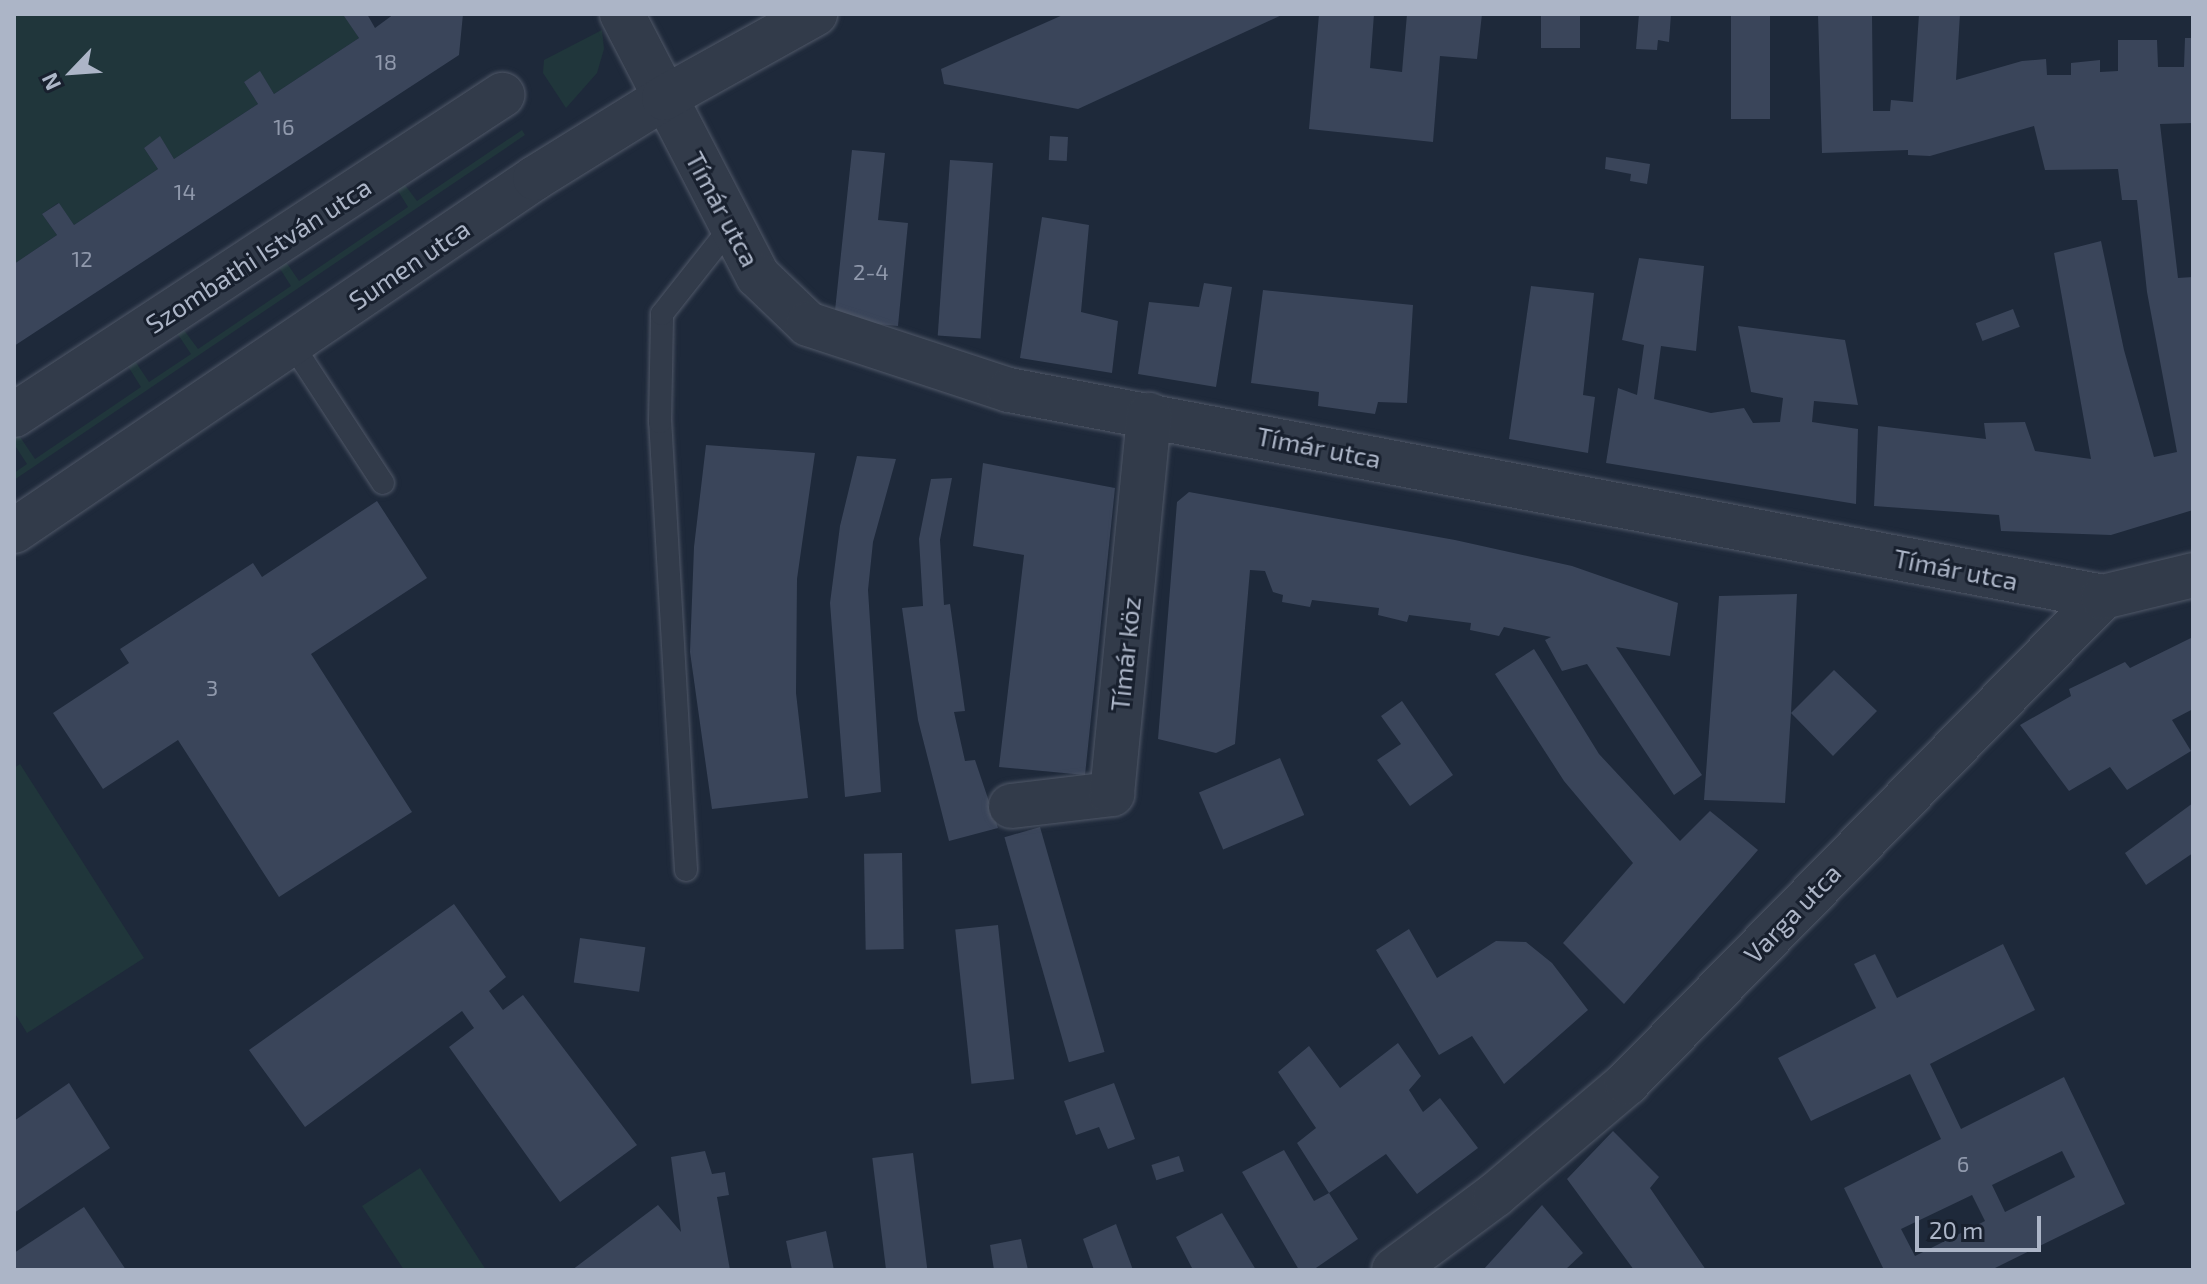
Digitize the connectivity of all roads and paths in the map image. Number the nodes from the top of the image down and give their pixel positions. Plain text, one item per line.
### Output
1 (622, 14) edge
2 (815, 14) edge
3 (502, 95) dead end
4 (664, 98) junction
5 (733, 224) junction
6 (292, 344) junction
7 (14, 415) edge
8 (1149, 415) junction
9 (383, 483) dead end
10 (14, 531) edge
11 (2193, 575) edge
12 (2103, 597) junction
13 (1011, 806) dead end
14 (686, 870) dead end
15 (1394, 1270) edge

1 - 4 street, Tímár utca
2 - 4 street, Sumen utca
3 - 7 street, Szombathi István utca
4 - 5 street, Tímár utca
4 - 6 street, Sumen utca
5 - 8 street, Tímár utca
5 - 14 lane
6 - 9 lane
6 - 10 street, Sumen utca
8 - 12 street, Tímár utca
8 - 13 street, Tímár köz
11 - 12 street
12 - 15 street, Varga utca

